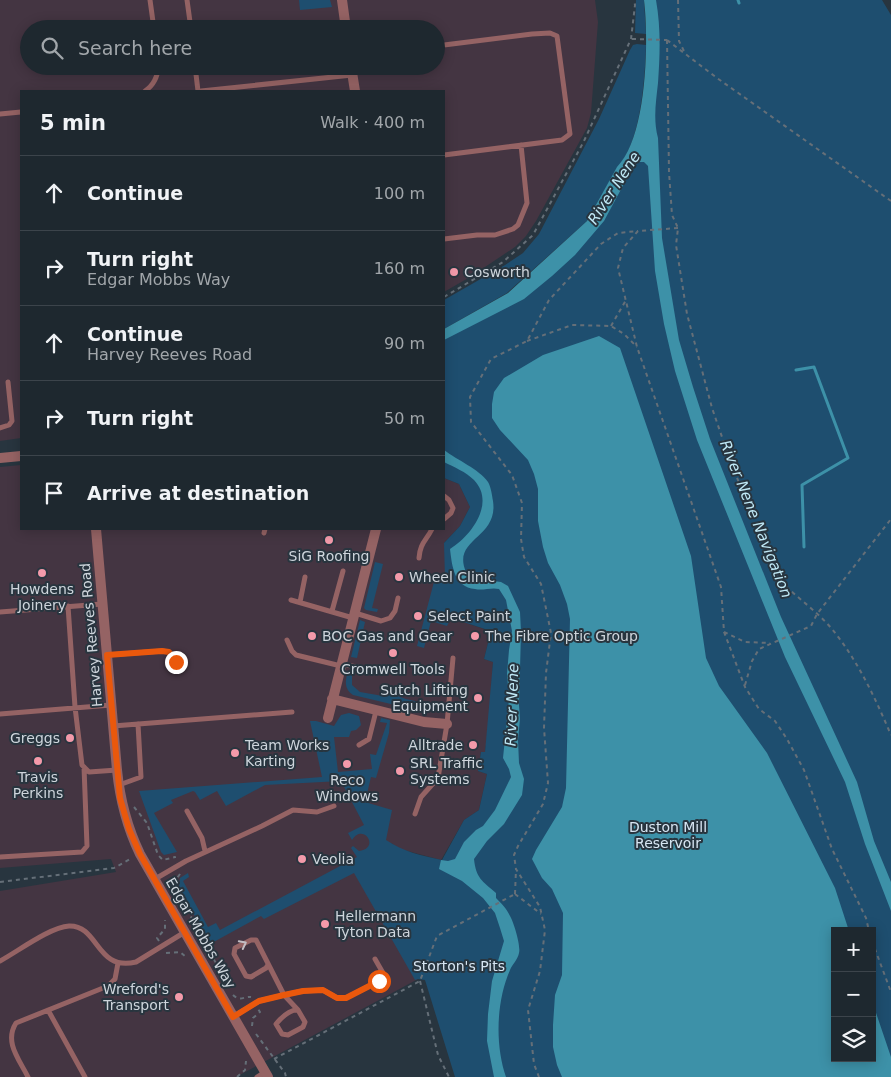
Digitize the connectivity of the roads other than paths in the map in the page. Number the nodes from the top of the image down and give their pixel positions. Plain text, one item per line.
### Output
1 (150, 0) edge
2 (187, 0) edge
3 (342, 0) edge
4 (153, 20) edge
5 (190, 20) edge
6 (345, 20) edge
7 (445, 45) edge
8 (157, 75) edge
9 (197, 75) edge
10 (322, 75) edge
11 (353, 75) edge
12 (146, 90) edge
13 (200, 90) edge
14 (208, 90) edge
15 (355, 90) edge
16 (20, 112) edge
17 (0, 114) edge
18 (521, 145) junction
19 (445, 155) edge
20 (445, 239) edge
21 (8, 382) dead end
22 (0, 428) edge
23 (20, 456) edge
24 (0, 458) edge
25 (445, 497) edge
26 (445, 518) edge
27 (96, 530) edge
28 (376, 530) edge
29 (432, 530) edge
30 (419, 558) dead end
31 (343, 571) dead end
32 (305, 578) dead end
33 (398, 598) dead end
34 (292, 600) dead end
35 (300, 602) junction
36 (102, 604) junction
37 (68, 606) junction
38 (332, 611) junction
39 (0, 612) edge
40 (354, 616) junction
41 (287, 640) dead end
42 (107, 655) junction
43 (453, 658) dead end
44 (341, 665) junction
45 (177, 668) dead end
46 (376, 671) dead end
47 (332, 699) junction
48 (111, 705) junction
49 (75, 707) junction
50 (377, 710) junction
51 (292, 712) dead end
52 (0, 714) edge
53 (328, 718) dead end
54 (138, 724) junction
55 (447, 724) junction
56 (113, 726) junction
57 (359, 745) dead end
58 (84, 767) junction
59 (117, 770) junction
60 (118, 786) junction
61 (120, 798) joint
62 (334, 806) dead end
63 (187, 812) dead end
64 (415, 814) dead end
65 (205, 852) junction
66 (0, 857) edge
67 (155, 879) junction
68 (185, 932) junction
69 (375, 959) dead end
70 (0, 961) edge
71 (118, 963) junction
72 (268, 965) junction
73 (284, 995) junction
74 (48, 1010) junction
75 (298, 1010) junction
76 (233, 1017) junction
77 (264, 1076) edge
78 (28, 1077) edge
79 (85, 1077) edge

1 - 4 lane
2 - 5 lane
3 - 6 street
7 - 18 lane
8 - 12 lane
9 - 13 lane
10 - 14 lane
11 - 15 street
16 - 17 lane
18 - 19 lane
18 - 20 lane
21 - 22 lane
23 - 24 street
25 - 26 lane
27 - 36 street, Harvey Reeves Road
28 - 40 street
29 - 30 lane
31 - 38 lane
32 - 35 lane
33 - 40 lane
34 - 35 lane
35 - 38 lane
36 - 37 lane
36 - 42 street, Harvey Reeves Road
37 - 39 lane
37 - 49 lane
38 - 40 lane
40 - 44 street
41 - 44 lane
42 - 45 lane
42 - 48 street, Harvey Reeves Road
43 - 55 lane
44 - 46 lane
44 - 47 street
47 - 50 street
47 - 53 street
48 - 49 lane
48 - 56 street, Harvey Reeves Road
49 - 52 lane
49 - 58 lane
50 - 55 street
50 - 57 lane
51 - 54 lane
54 - 56 lane
54 - 60 lane
55 - 64 lane
56 - 59 street, Harvey Reeves Road
58 - 59 lane
58 - 66 lane
59 - 60 street, Harvey Reeves Road
60 - 61 street, Harvey Reeves Road
61 - 67 street, Edgar Mobbs Way
62 - 65 lane
63 - 65 lane
65 - 67 lane
67 - 68 street, Edgar Mobbs Way
68 - 71 lane
68 - 76 street, Edgar Mobbs Way
69 - 73 lane
70 - 71 lane
71 - 74 lane
72 -> 72 lane
72 - 73 lane
73 - 75 lane
73 - 76 lane
74 - 78 lane
74 - 79 lane
75 - 75 lane
76 - 77 street, Edgar Mobbs Way

